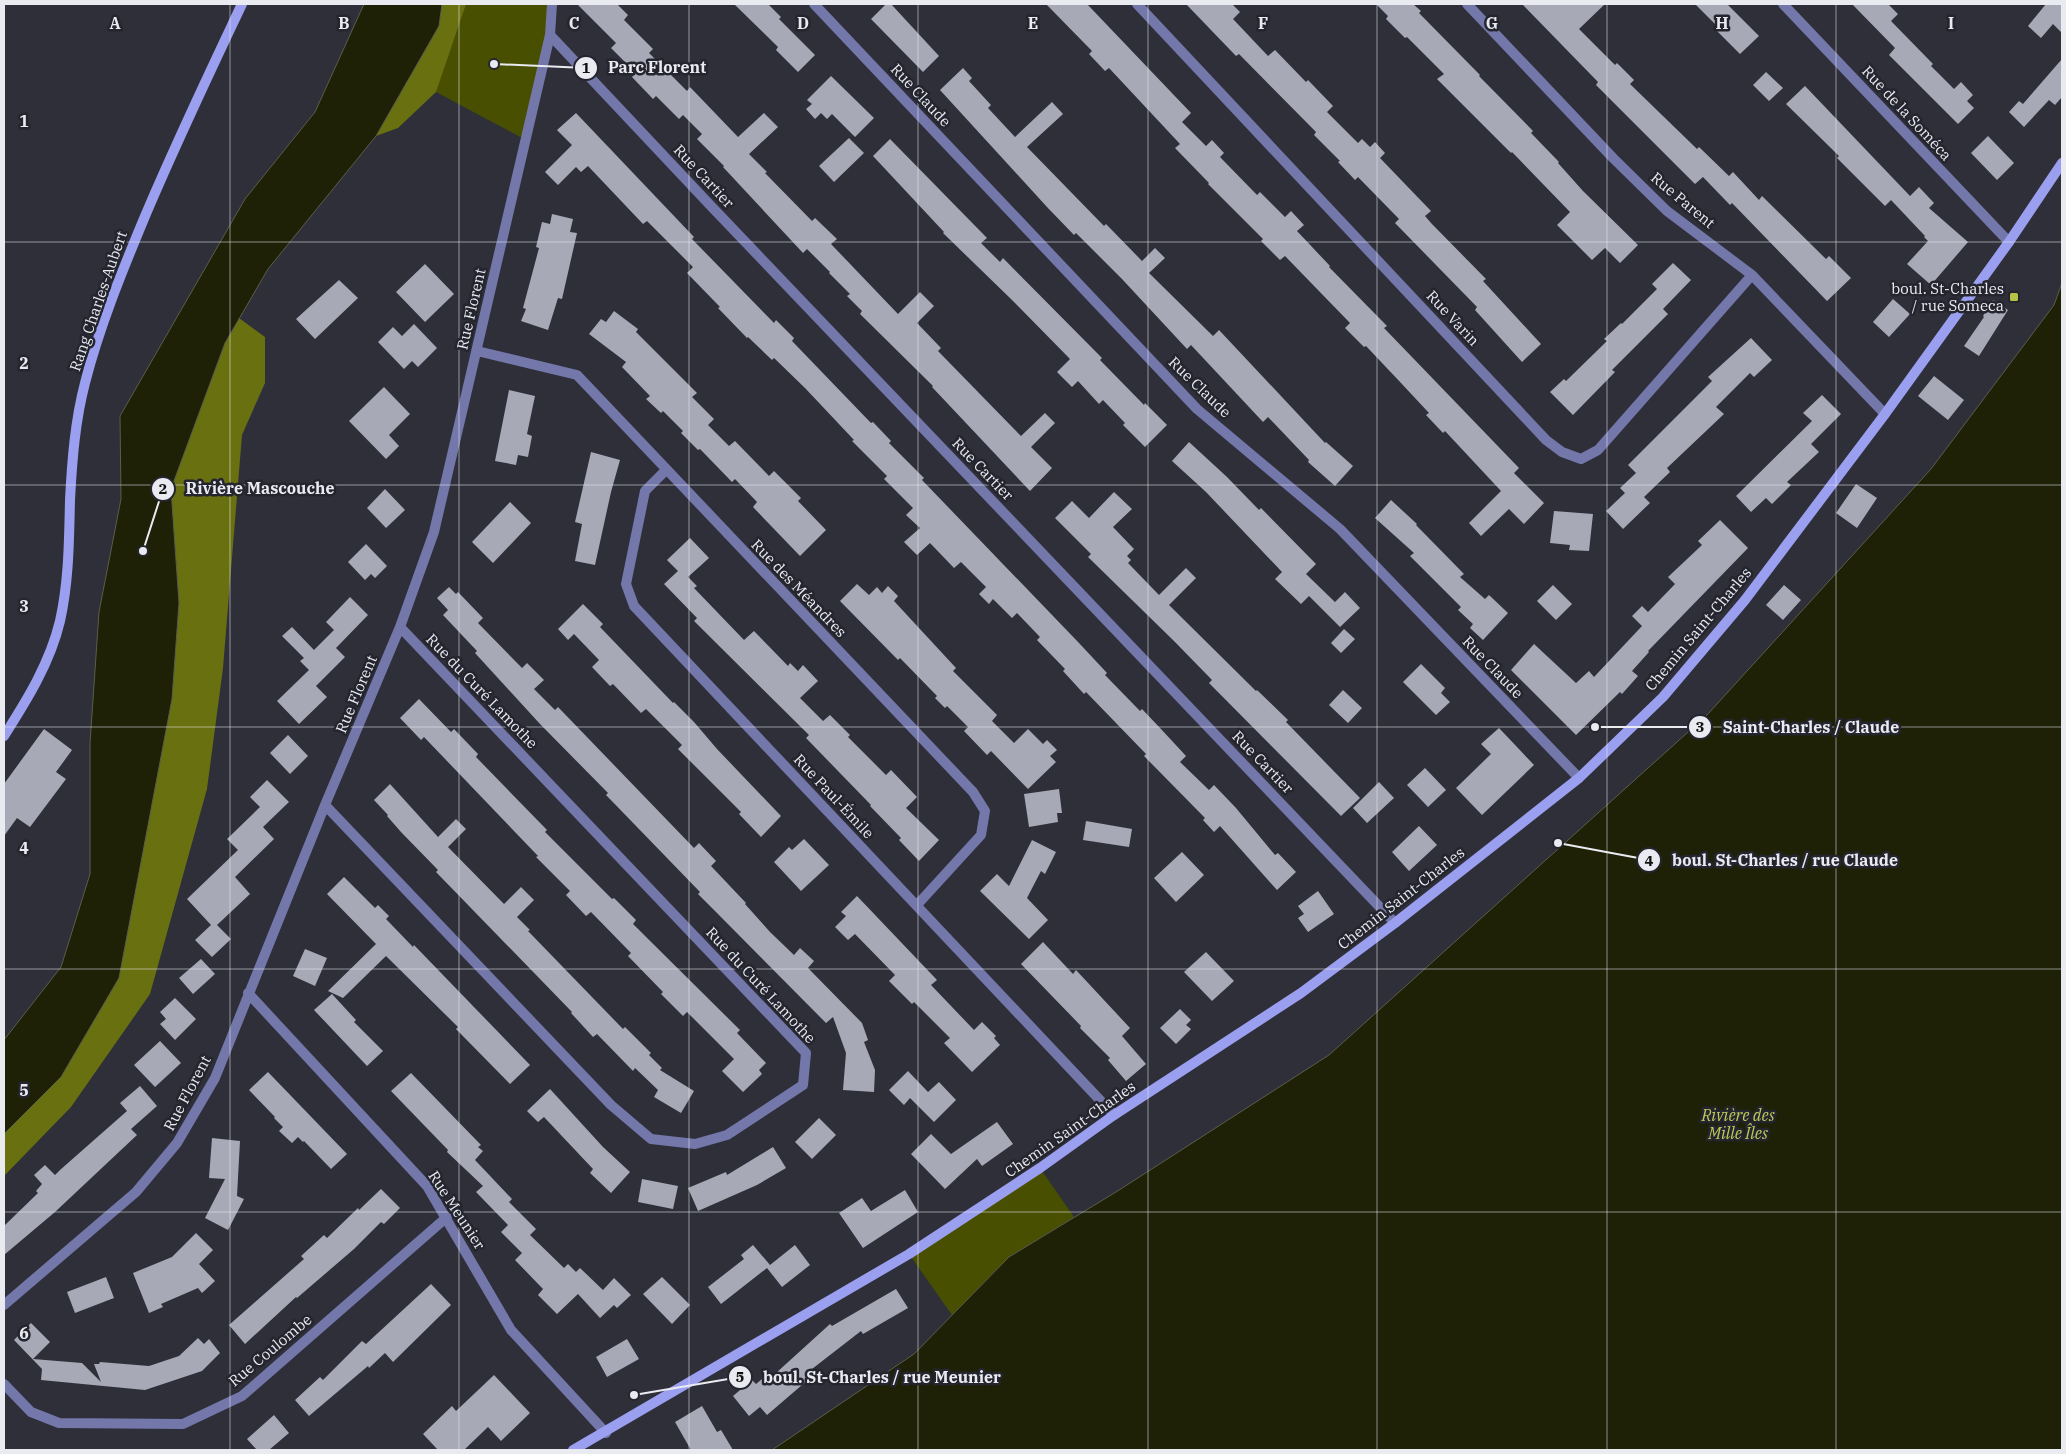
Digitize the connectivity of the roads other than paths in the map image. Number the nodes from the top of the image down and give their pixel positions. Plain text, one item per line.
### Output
1 (242, 4) edge
2 (552, 4) edge
3 (814, 4) edge
4 (1137, 4) edge
5 (1467, 4) edge
6 (1783, 4) edge
7 (550, 35) junction
8 (2062, 163) edge
9 (2009, 242) junction
10 (1752, 275) junction
11 (477, 351) junction
12 (1885, 414) junction
13 (666, 470) junction
14 (400, 627) junction
15 (4, 736) edge
16 (1579, 778) junction
17 (325, 805) junction
18 (917, 905) junction
19 (1396, 923) junction
20 (248, 993) junction
21 (1114, 1115) junction
22 (447, 1217) junction
23 (4, 1305) edge
24 (4, 1384) edge
25 (606, 1433) junction
26 (574, 1450) edge

1 - 15 main road, Rang Charles-Aubert
2 - 7 street, Rue Florent
3 - 16 street, Rue Claude
4 - 10 street, Rue Varin
5 - 10 street, Rue Parent
6 - 9 street, Rue de la Soméca
7 - 11 street, Rue Florent
7 - 19 street, Rue Cartier
8 - 9 main road, Chemin Saint-Charles
9 - 12 main road, Chemin Saint-Charles
10 - 12 street, Rue Parent
11 - 13 street, Rue des Méandres
11 - 14 street, Rue Florent
12 - 16 main road, Chemin Saint-Charles
13 - 18 street, Rue Paul-Émile
13 - 18 street, Rue des Méandres
14 - 17 street, Rue Florent
14 - 17 street, Rue du Curé Lamothe
16 - 19 main road, Chemin Saint-Charles
17 - 20 street, Rue Florent
18 - 21 street, Rue Paul-Émile
19 - 21 main road, Chemin Saint-Charles
20 - 22 street, Rue Meunier
20 - 23 street, Rue Florent
21 - 25 main road, Chemin Saint-Charles
22 - 24 street, Rue Coulombe
22 - 25 street, Rue Meunier
25 - 26 main road, Chemin Saint-Charles

